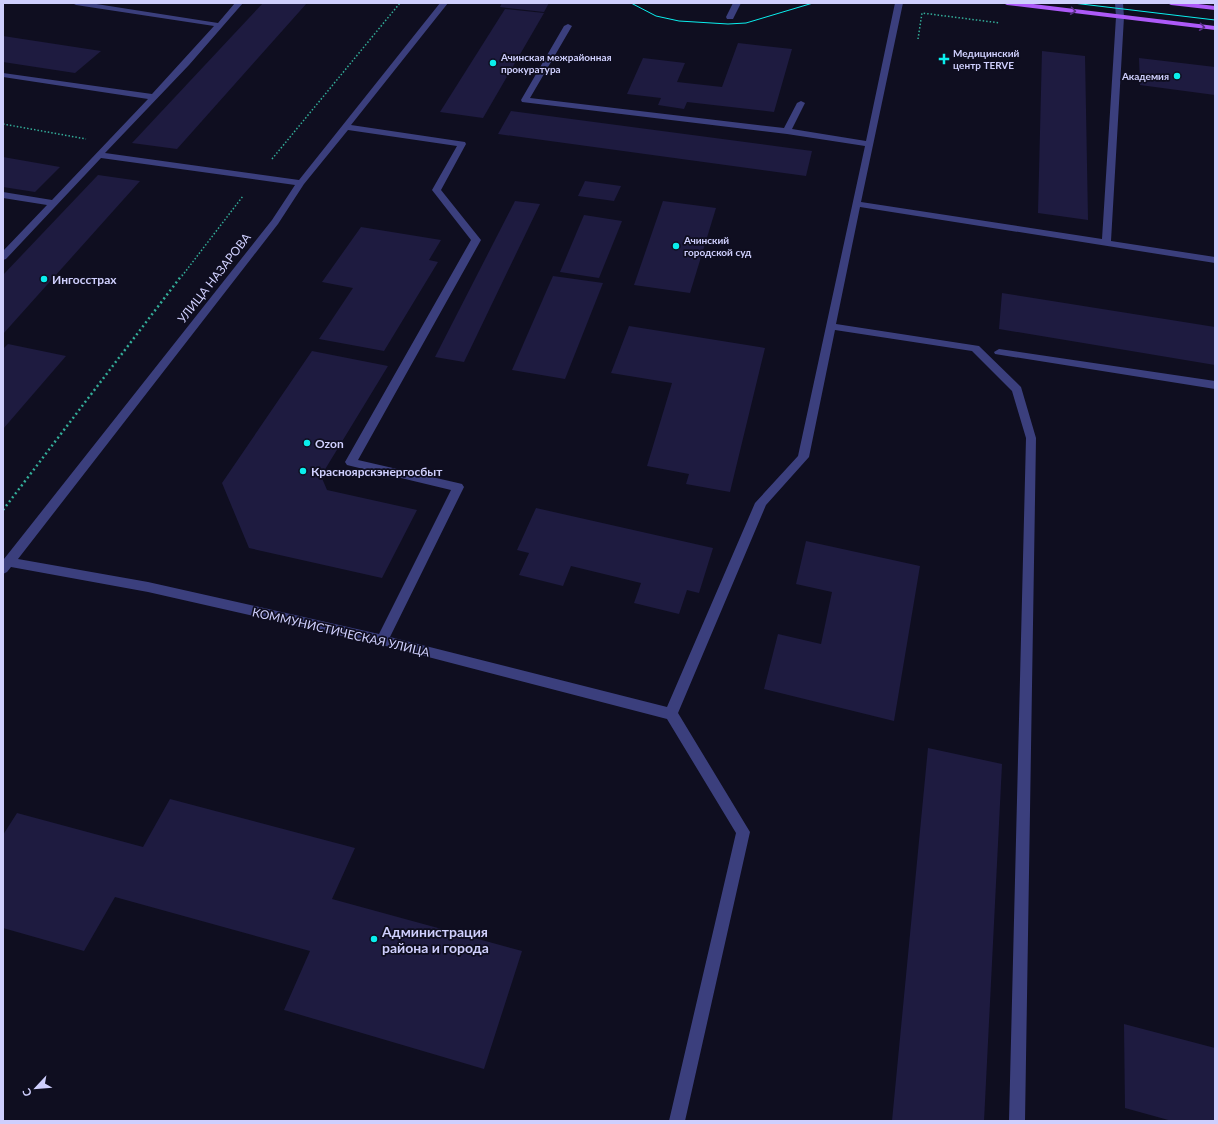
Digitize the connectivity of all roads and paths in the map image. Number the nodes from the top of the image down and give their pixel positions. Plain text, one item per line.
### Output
1 (76, 3) edge
2 (239, 3) edge
3 (400, 3) edge
4 (444, 3) edge
5 (737, 3) edge
6 (899, 3) edge
7 (1006, 3) edge
8 (1119, 3) edge
9 (1171, 3) edge
10 (1215, 8) edge
11 (730, 17) dead end
12 (1120, 17) junction
13 (219, 25) junction
14 (568, 26) dead end
15 (1215, 28) edge
16 (3, 75) edge
17 (154, 97) junction
18 (801, 103) dead end
19 (3, 124) edge
20 (345, 127) junction
21 (786, 131) junction
22 (110, 143) junction
23 (869, 144) junction
24 (98, 155) junction
25 (257, 177) junction
26 (301, 183) junction
27 (3, 195) edge
28 (53, 203) junction
29 (857, 204) junction
30 (1106, 243) junction
31 (3, 256) edge
32 (1215, 260) edge
33 (831, 326) junction
34 (998, 352) dead end
35 (1215, 385) edge
36 (3, 510) edge
37 (6, 565) edge
38 (382, 640) junction
39 (671, 714) junction
40 (677, 1121) edge
41 (1017, 1121) edge

1 - 13 street
2 - 13 street
3 - 25 path
4 - 20 street, УЛИЦА НАЗАРОВА
5 - 11 street
6 - 23 street
7 -> 12 main road
8 - 12 street
9 - 10 main road
12 -> 15 main road
12 - 30 street
13 - 17 street
14 - 21 street
16 - 17 street
17 - 22 street
18 - 21 street
19 - 22 path
20 - 26 street, УЛИЦА НАЗАРОВА
20 - 38 street
21 - 23 street
22 - 24 street
23 - 29 street
24 - 25 street
24 - 28 street
25 - 26 street
25 - 36 path
26 - 37 street, УЛИЦА НАЗАРОВА
27 - 28 street
28 - 31 street
29 - 30 street
29 - 33 street
30 - 32 street
33 - 39 street
33 - 41 street
34 - 35 street
37 - 38 street, КОММУНИСТИЧЕСКАЯ УЛИЦА
38 - 39 street, КОММУНИСТИЧЕСКАЯ УЛИЦА
39 - 40 street

